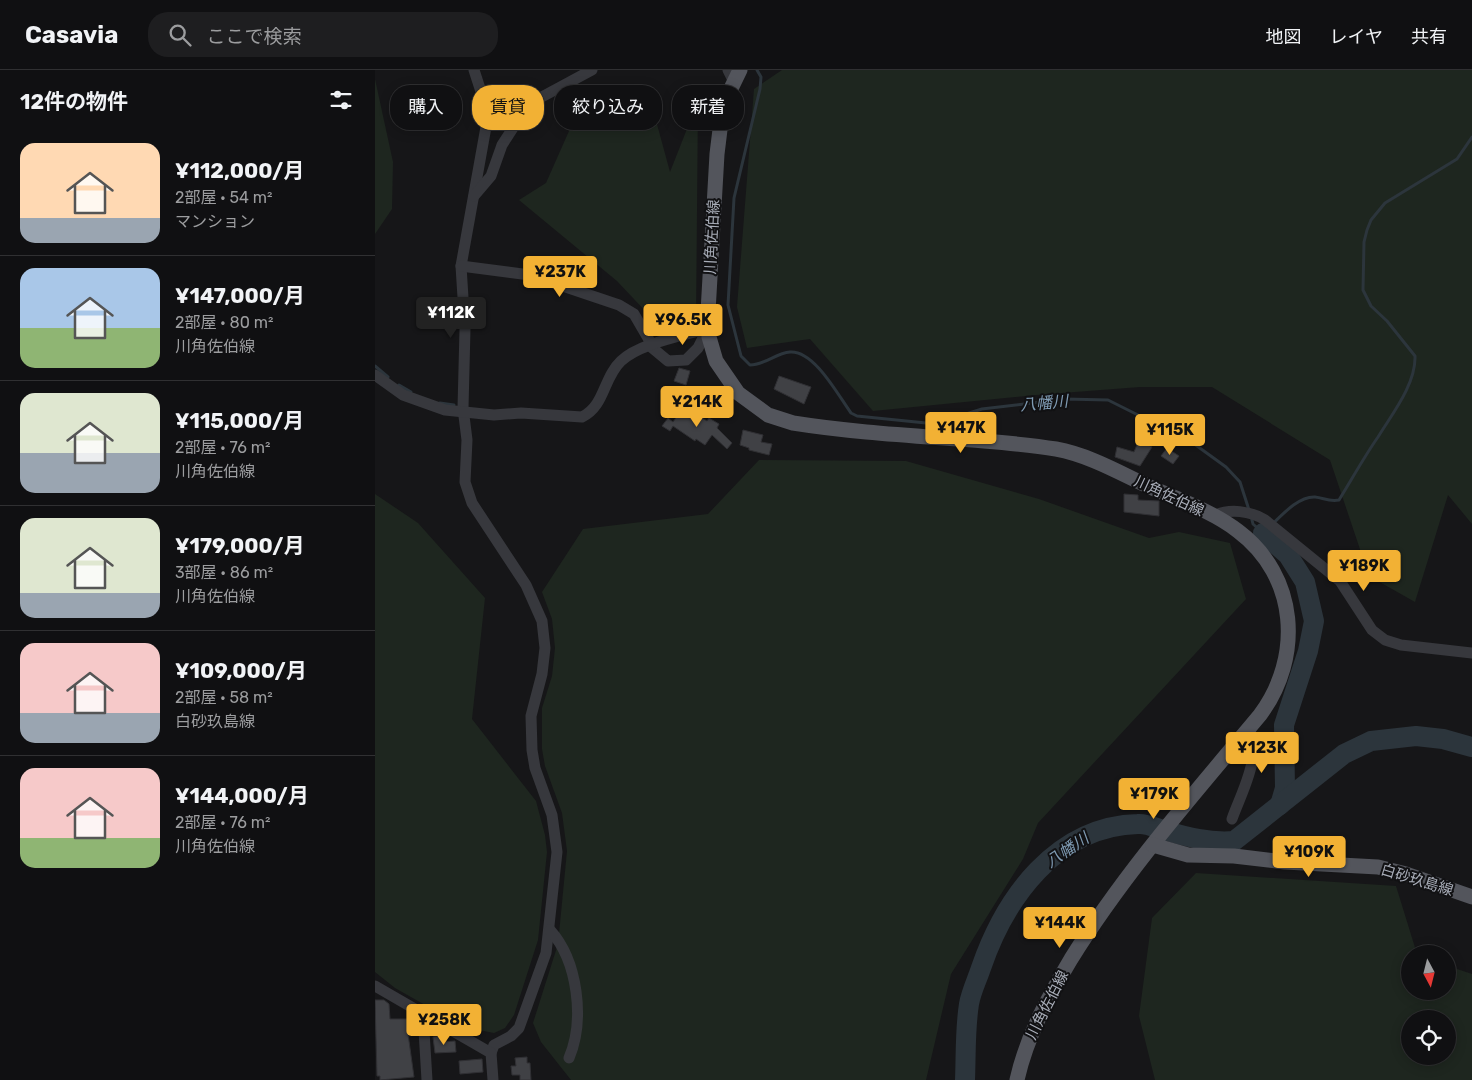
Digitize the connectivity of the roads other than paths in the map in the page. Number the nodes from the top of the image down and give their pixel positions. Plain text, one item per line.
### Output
1 (475, 70) edge
2 (592, 70) edge
3 (735, 73) edge
4 (474, 196) junction
5 (461, 266) junction
6 (708, 328) junction
7 (651, 345) junction
8 (375, 375) edge
9 (459, 412) junction
10 (1214, 516) junction
11 (1472, 653) edge
12 (1249, 728) junction
13 (1232, 819) dead end
14 (1153, 844) junction
15 (1472, 897) edge
16 (550, 930) junction
17 (375, 986) edge
18 (423, 1014) junction
19 (491, 1053) junction
20 (569, 1058) dead end
21 (427, 1080) edge
22 (493, 1080) edge
23 (1017, 1080) edge

1 - 4 street
2 - 4 street
3 - 6 main road, 川角佐伯線
4 - 5 street
5 - 7 street
5 - 9 street
6 - 7 street
6 - 7 street
6 - 10 main road, 川角佐伯線
7 - 9 street
8 - 9 street
9 - 16 street
10 - 11 street
10 - 12 main road, 川角佐伯線
12 - 13 street
12 - 14 main road, 川角佐伯線
14 - 15 main road, 白砂玖島線
14 - 23 main road, 川角佐伯線
16 - 19 street
16 - 20 street
17 - 18 street
18 - 19 street
18 - 21 street
19 - 22 street

